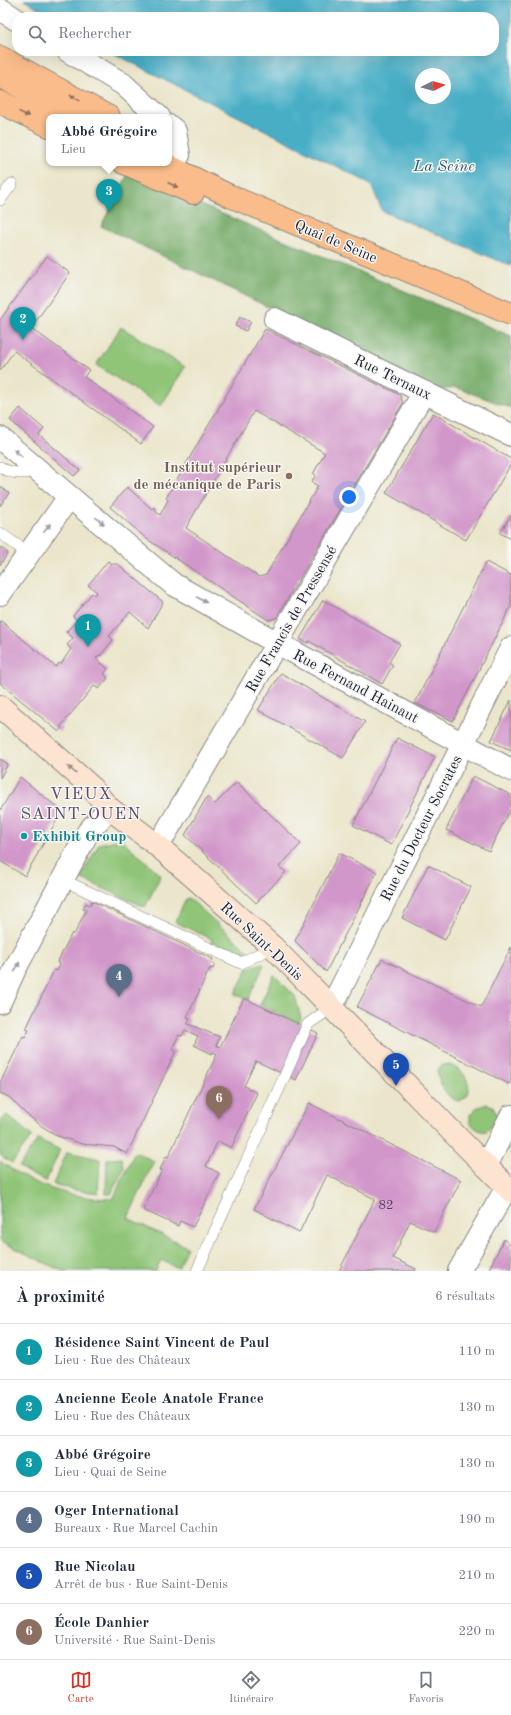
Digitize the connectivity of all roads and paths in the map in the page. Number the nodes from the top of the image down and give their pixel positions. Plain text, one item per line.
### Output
1 (0, 9) edge
2 (12, 17) edge
3 (76, 56) edge
4 (0, 58) edge
5 (0, 76) edge
6 (0, 102) edge
7 (70, 114) edge
8 (104, 114) edge
9 (156, 114) edge
10 (46, 125) edge
11 (172, 130) edge
12 (172, 148) edge
13 (172, 157) edge
14 (131, 166) edge
15 (12, 184) dead end
16 (230, 196) junction
17 (0, 200) edge
18 (511, 314) edge
19 (275, 319) dead end
20 (424, 392) junction
21 (511, 435) edge
22 (0, 438) edge
23 (0, 467) edge
24 (38, 470) junction
25 (70, 496) junction
26 (0, 533) edge
27 (29, 554) junction
28 (0, 594) edge
29 (277, 643) junction
30 (511, 648) edge
31 (0, 706) edge
32 (463, 744) junction
33 (511, 770) edge
34 (109, 808) junction
35 (158, 846) junction
36 (63, 880) junction
37 (272, 947) junction
38 (0, 1002) edge
39 (331, 1008) junction
40 (511, 1116) edge
41 (486, 1166) junction
42 (509, 1189) edge
43 (197, 1271) edge
44 (459, 1271) edge

1 - 2 street
3 - 9 street
8 -> 4 main road
5 - 7 main road
6 -> 10 main road
11 - 12 street
13 - 16 main road, Quai de Seine
14 -> 16 main road
15 - 17 lane
16 - 18 main road, Quai de Seine
19 - 20 street, Rue Ternaux
20 - 21 street, Rue Ternaux
20 - 29 street, Rue Francis de Pressensé
24 -> 22 street, Rue Fernand Hainaut
23 - 24 lane
24 - 25 street, Rue Fernand Hainaut
27 -> 25 street
25 -> 29 street, Rue Fernand Hainaut
26 - 27 lane
27 - 28 street
29 - 32 street, Rue Fernand Hainaut
29 - 35 street, Rue Francis de Pressensé
30 - 32 street, Rue du Docteur Socrates
34 -> 31 main road, Rue Saint-Denis
32 - 33 street, Rue Fernand Hainaut
32 - 39 street, Rue du Docteur Socrates
34 - 35 main road, Rue Saint-Denis
34 - 36 street
35 - 37 main road, Rue Saint-Denis
36 - 37 lane
38 -> 36 street
37 - 39 main road, Rue Saint-Denis
39 - 41 main road, Rue Saint-Denis
39 - 43 lane
40 - 41 street
41 - 42 main road, Rue Saint-Denis
42 - 44 street

